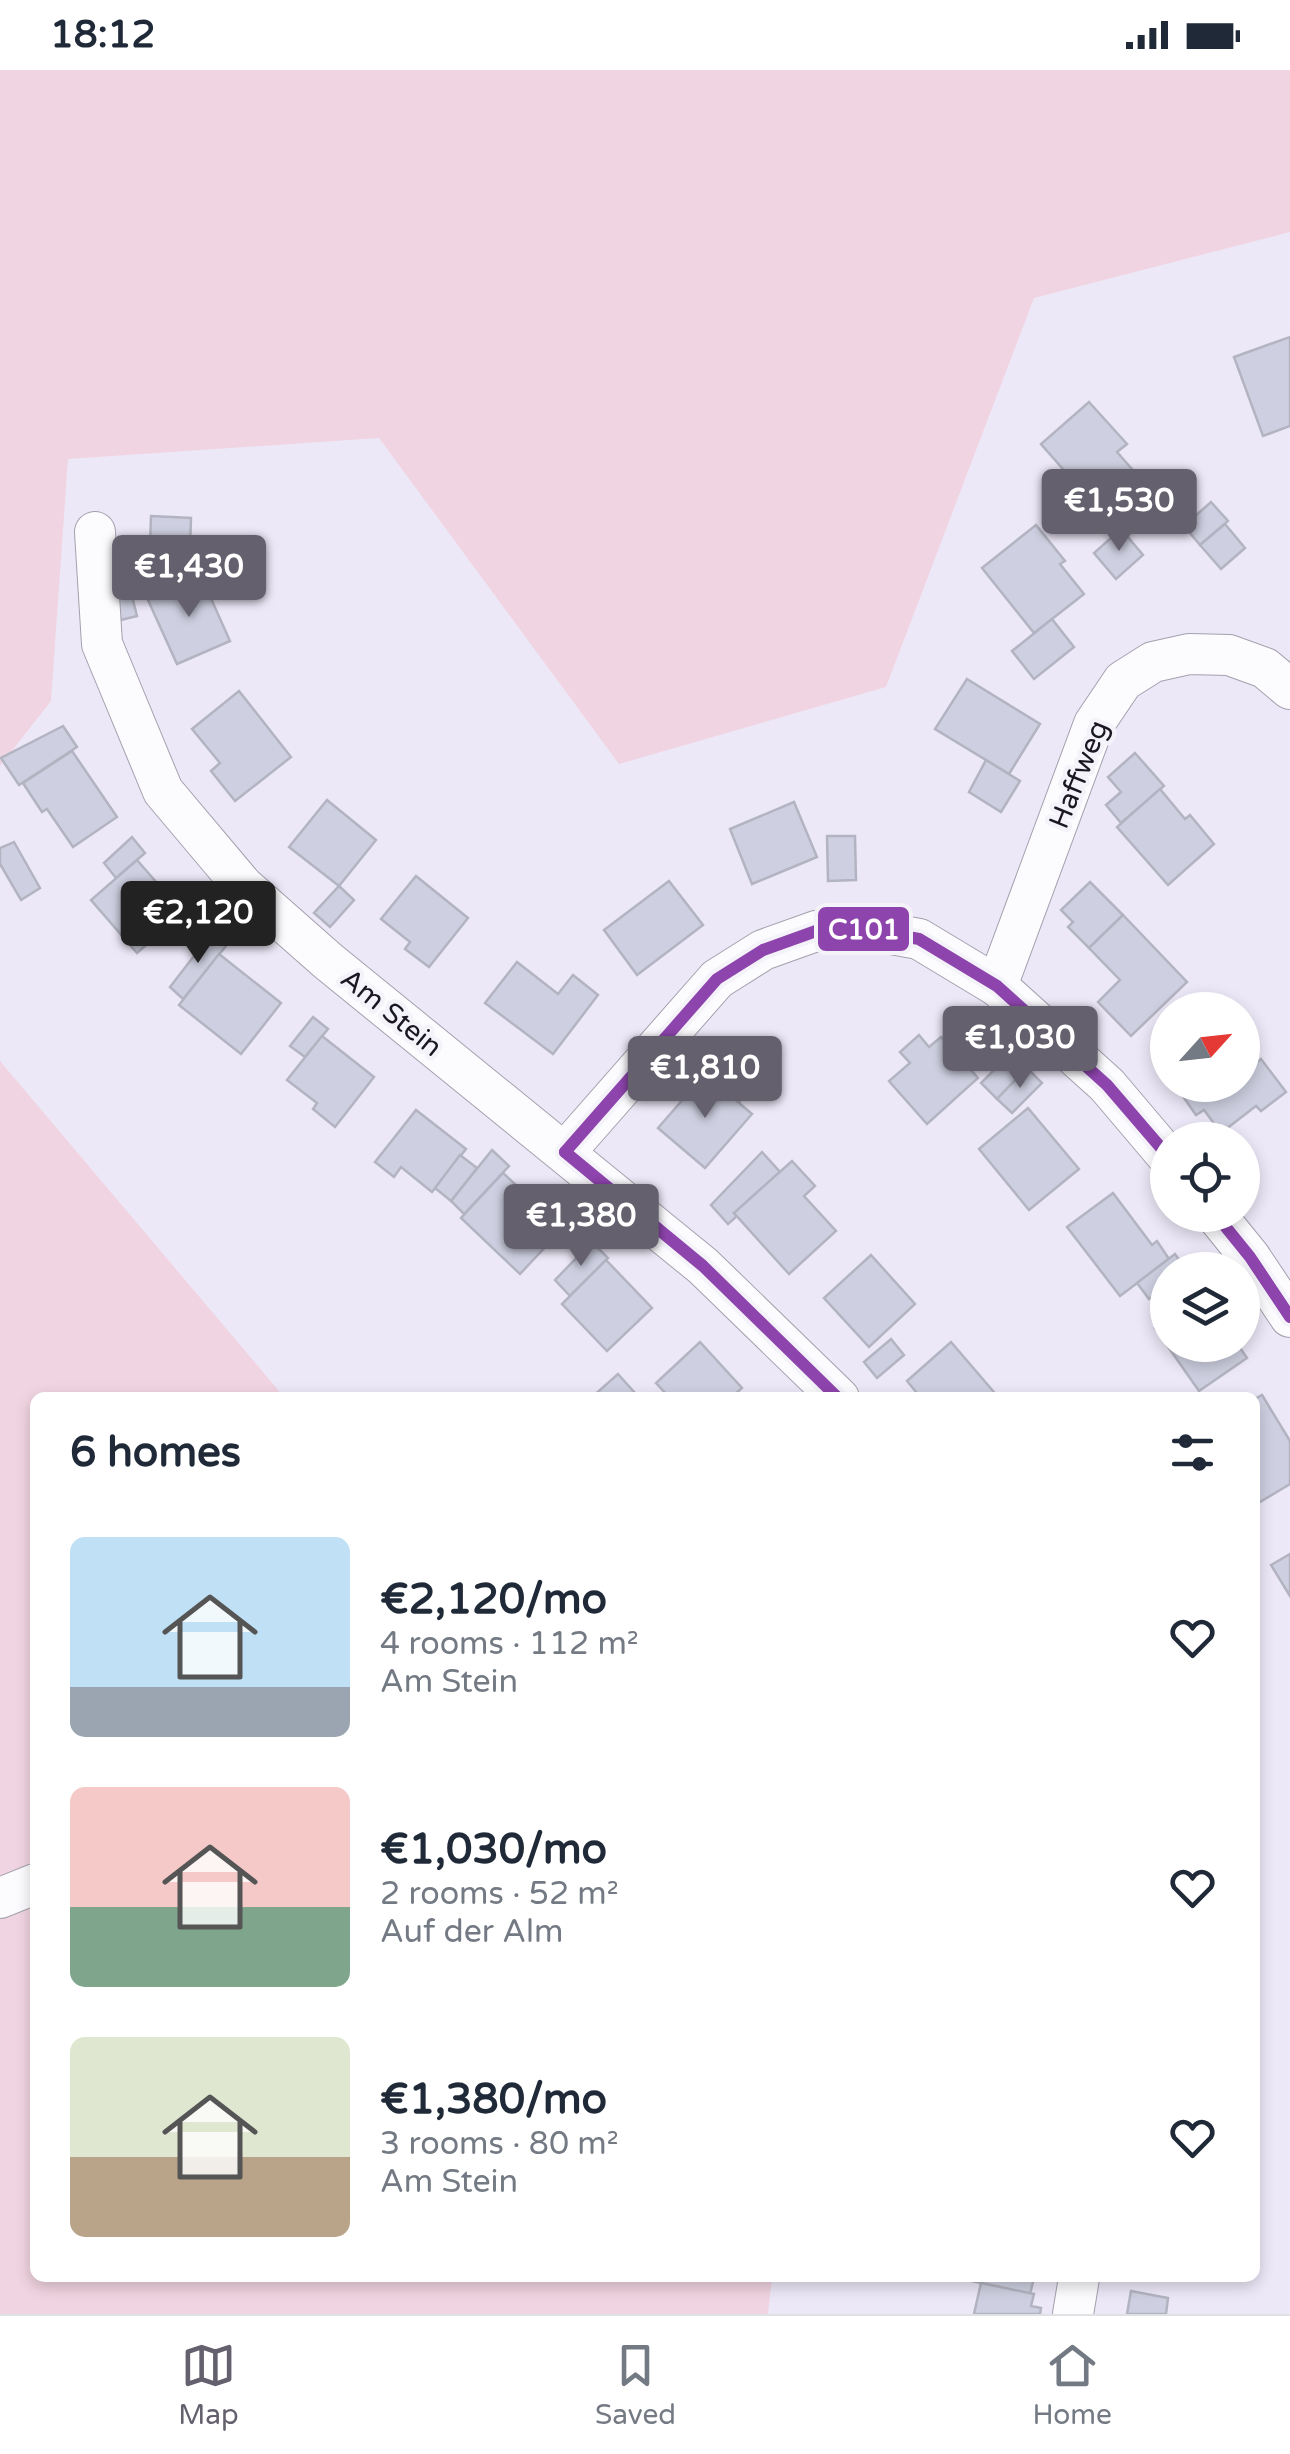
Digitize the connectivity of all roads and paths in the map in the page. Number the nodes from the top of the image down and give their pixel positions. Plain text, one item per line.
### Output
1 (95, 532) dead end
2 (1290, 688) edge
3 (997, 986) junction
4 (1150, 1136) edge
5 (566, 1152) junction
6 (1230, 1232) edge
7 (1290, 1317) edge
8 (833, 1392) edge
9 (30, 1886) edge
10 (0, 1898) edge
11 (1078, 2282) edge
12 (1073, 2314) edge

1 - 5 street, Am Stein
2 - 3 street, Haffweg
3 - 4 street
3 - 5 street
5 - 8 street, Am Stein
6 - 7 street
9 - 10 street
11 - 12 street

